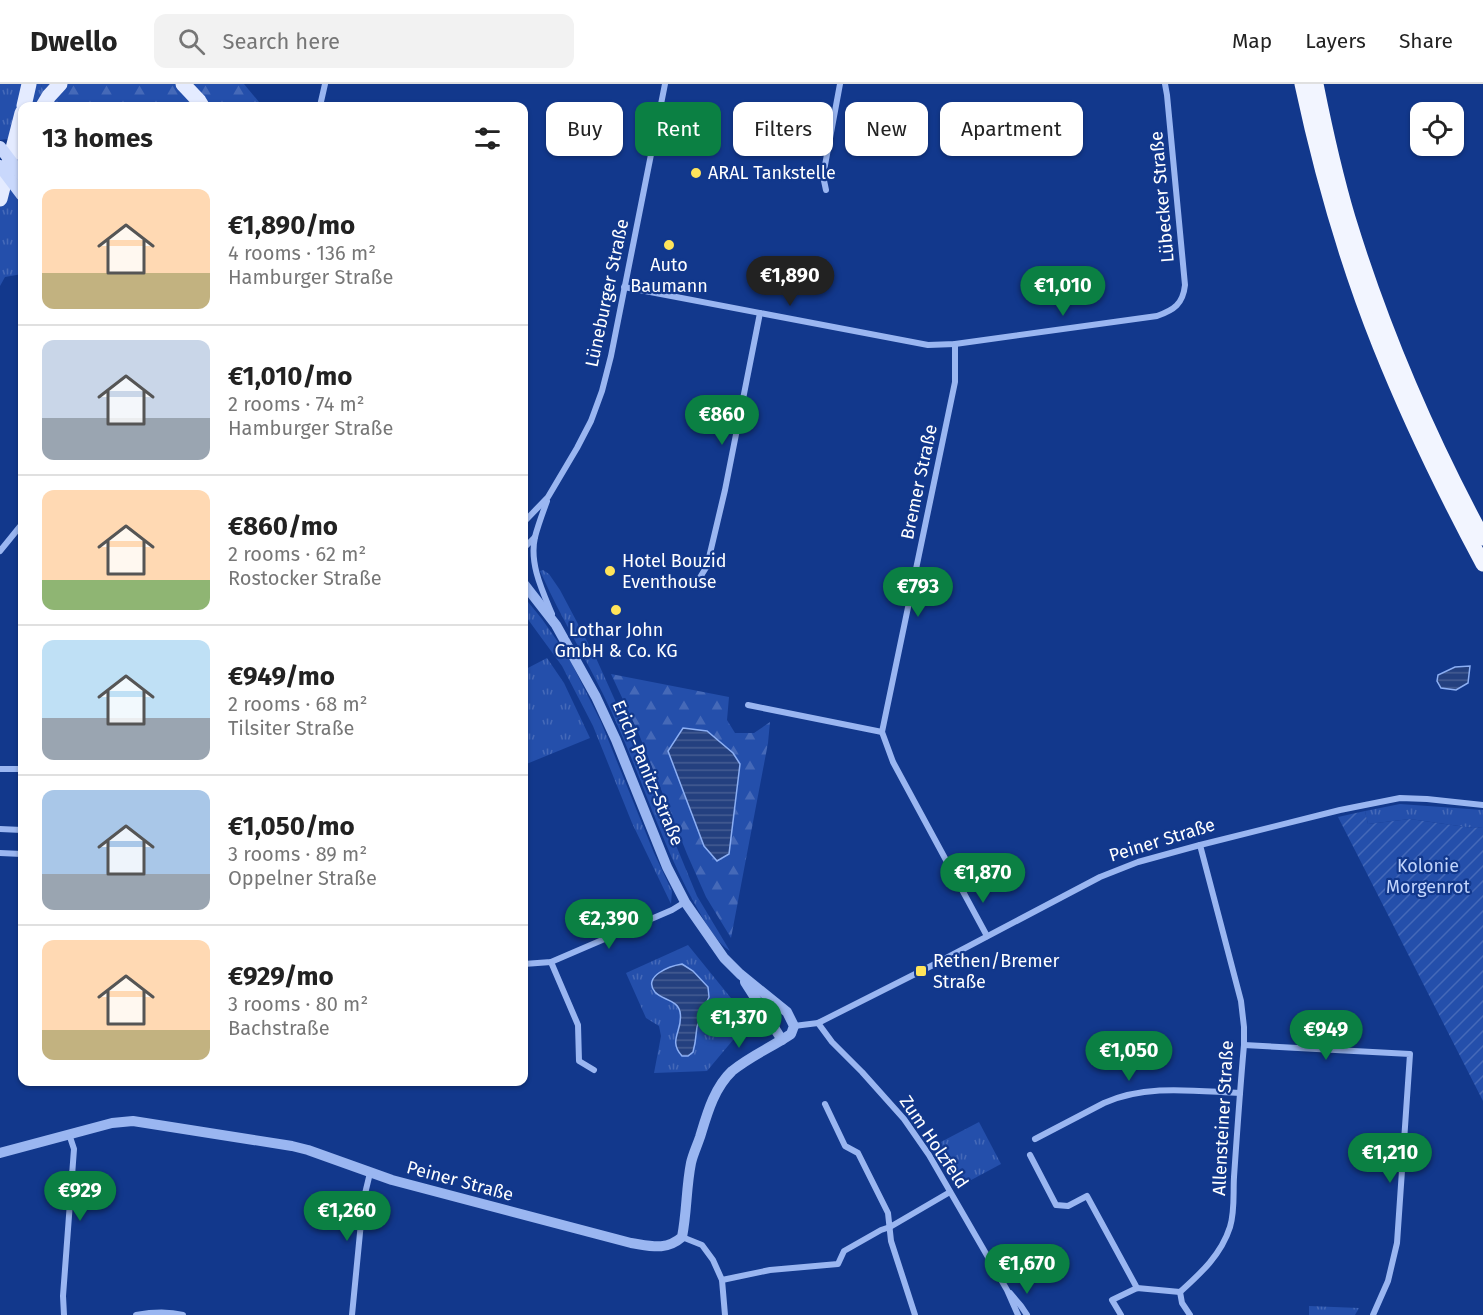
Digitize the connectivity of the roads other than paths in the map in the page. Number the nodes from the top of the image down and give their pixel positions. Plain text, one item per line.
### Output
1 (29, 84) edge
2 (60, 84) edge
3 (183, 84) edge
4 (325, 84) edge
5 (665, 84) edge
6 (840, 84) edge
7 (1165, 84) edge
8 (1302, 84) edge
9 (1316, 84) edge
10 (25, 102) edge
11 (45, 102) edge
12 (199, 102) edge
13 (321, 102) edge
14 (18, 125) edge
15 (0, 147) edge
16 (18, 148) edge
17 (4, 167) edge
18 (18, 171) edge
19 (18, 189) edge
20 (826, 190) dead end
21 (0, 199) edge
22 (624, 287) junction
23 (760, 313) junction
24 (955, 344) junction
25 (548, 497) junction
26 (528, 518) edge
27 (18, 529) edge
28 (535, 537) junction
29 (1483, 538) edge
30 (528, 544) edge
31 (0, 551) edge
32 (1483, 564) edge
33 (696, 584) dead end
34 (528, 589) edge
35 (556, 625) junction
36 (748, 705) dead end
37 (882, 732) junction
38 (0, 769) edge
39 (18, 769) edge
40 (1483, 805) edge
41 (0, 829) edge
42 (18, 830) edge
43 (1200, 845) junction
44 (0, 853) edge
45 (18, 854) edge
46 (685, 902) junction
47 (987, 936) junction
48 (551, 962) junction
49 (528, 964) edge
50 (740, 974) junction
51 (818, 1023) junction
52 (794, 1026) junction
53 (782, 1040) junction
54 (1244, 1045) junction
55 (594, 1070) dead end
56 (1240, 1093) junction
57 (825, 1104) dead end
58 (69, 1134) junction
59 (1035, 1140) dead end
60 (0, 1153) edge
61 (1030, 1155) dead end
62 (370, 1173) junction
63 (950, 1191) junction
64 (890, 1227) junction
65 (682, 1237) junction
66 (722, 1280) junction
67 (1137, 1288) junction
68 (1008, 1290) junction
69 (1180, 1292) junction
70 (64, 1315) edge
71 (136, 1315) edge
72 (183, 1315) edge
73 (352, 1315) edge
74 (725, 1315) edge
75 (915, 1315) edge
76 (1018, 1315) edge
77 (1026, 1315) edge
78 (1121, 1315) edge
79 (1190, 1315) edge
80 (1373, 1315) edge

1 - 10 main road
2 - 11 main road
3 - 12 main road
4 - 13 street
5 - 22 street, Lüneburger Straße
6 - 20 street
7 - 24 street, Lübecker Straße
8 - 32 highway
9 - 29 highway
14 - 17 main road
15 - 18 main road, bridge
16 - 17 main road
17 - 19 main road, bridge
17 - 21 main road
22 - 23 street
22 - 25 street, Lüneburger Straße
23 - 24 street
23 - 33 street
24 - 37 street, Bremer Straße
25 - 26 street, Lüneburger Straße
25 - 28 street, Lüneburger Straße
27 - 31 street
28 - 30 street, Lüneburger Straße
28 - 35 street, Lüneburger Straße
34 - 35 street, Erich-Panitz-Straße
35 - 46 street, Erich-Panitz-Straße
36 - 37 street
37 - 47 street
38 - 39 street
40 - 43 street, Peiner Straße
41 - 42 street
43 - 47 street, Peiner Straße
43 - 54 street, Allensteiner Straße
44 - 45 street
46 - 48 street
46 - 50 street, Erich-Panitz-Straße
47 - 51 street, Peiner Straße
48 - 49 street
48 - 55 street
50 - 52 street, Erich-Panitz-Straße
50 - 53 street, Erich-Panitz-Straße
51 - 52 street, Peiner Straße
51 - 63 street, Zum Holzfeld
52 - 53 street
53 - 65 street
54 - 56 street, Allensteiner Straße
54 - 80 street
56 - 59 street
56 - 69 street, Allensteiner Straße
57 - 64 street
58 - 60 street, Peiner Straße
58 - 62 street, Peiner Straße
58 - 70 street
61 - 67 street
62 - 65 street, Peiner Straße
62 - 73 street
63 - 64 street
63 - 68 street, Zum Holzfeld
64 - 66 street
64 - 75 street
65 - 66 street
66 - 74 street
67 - 69 street
67 - 78 street
68 - 76 street, Zum Holzfeld
68 - 77 street, Zum Holzfeld
69 - 79 street
71 - 72 street

